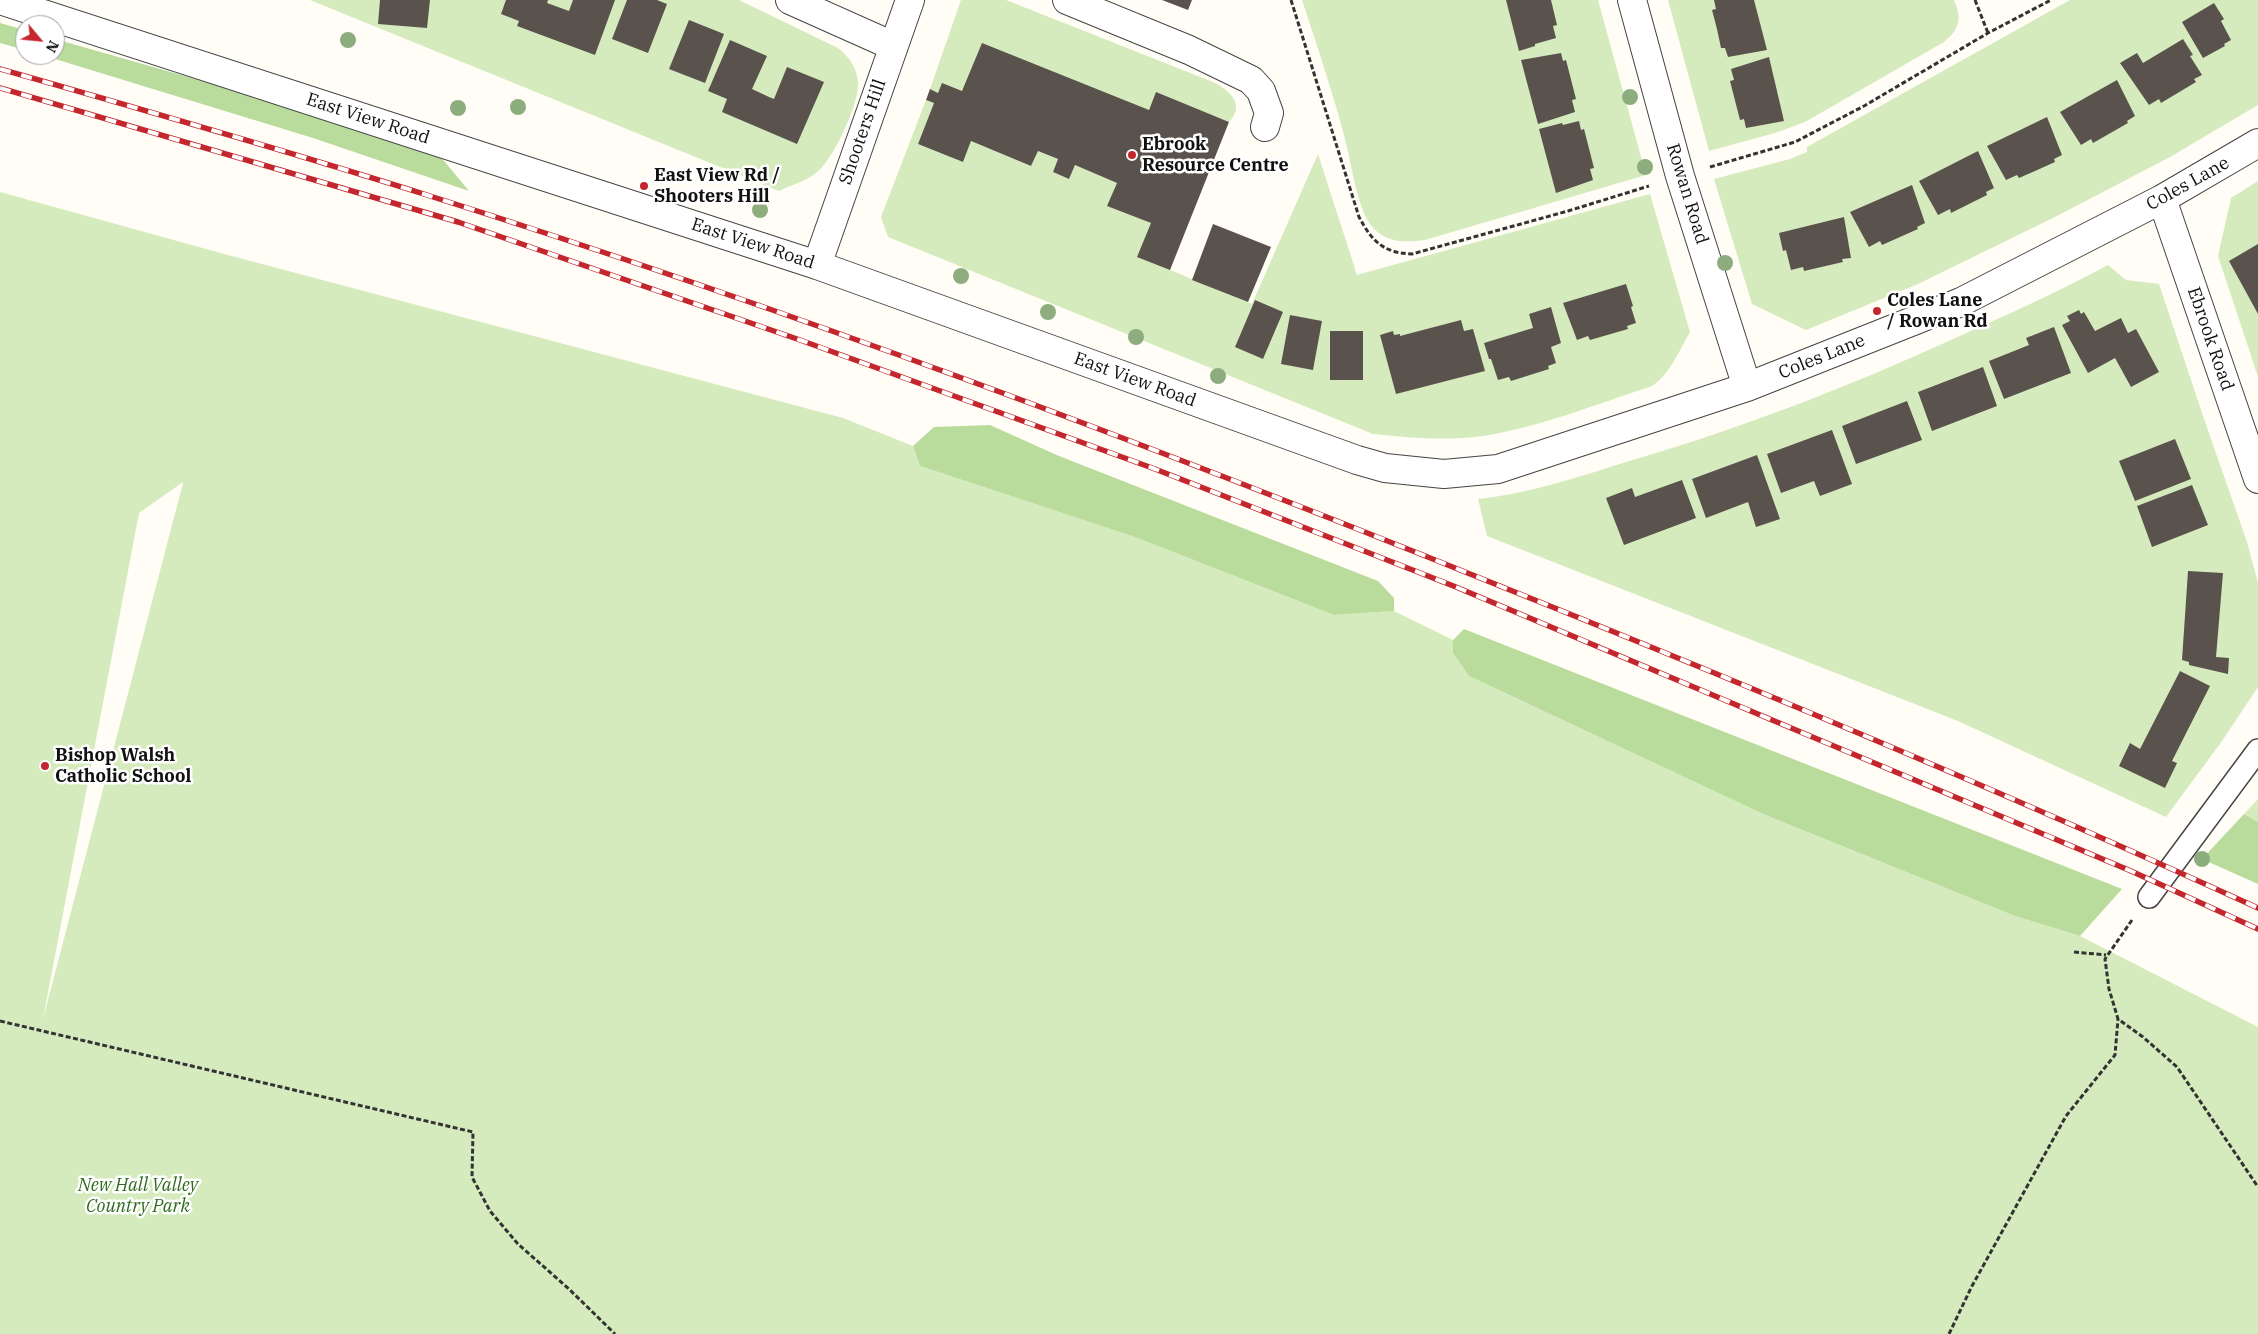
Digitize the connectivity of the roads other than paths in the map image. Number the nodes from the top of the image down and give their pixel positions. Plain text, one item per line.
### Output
1 (0, 0) edge
2 (790, 0) edge
3 (910, 0) edge
4 (1067, 0) edge
5 (1632, 0) edge
6 (893, 46) junction
7 (1265, 127) dead end
8 (2258, 143) edge
9 (2162, 199) junction
10 (817, 265) junction
11 (1746, 387) junction
12 (1357, 460) joint
13 (2258, 479) edge
14 (2258, 750) edge
15 (2149, 897) road end

1 - 10 street, East View Road
2 - 6 street
3 - 6 street, Shooters Hill
4 - 7 street
5 - 11 street, Rowan Road
6 - 10 street, Shooters Hill
8 - 9 street, Coles Lane
9 - 11 street, Coles Lane
9 - 13 street, Ebrook Road
10 - 12 street, East View Road
11 - 12 street, Coles Lane
14 - 15 lane

